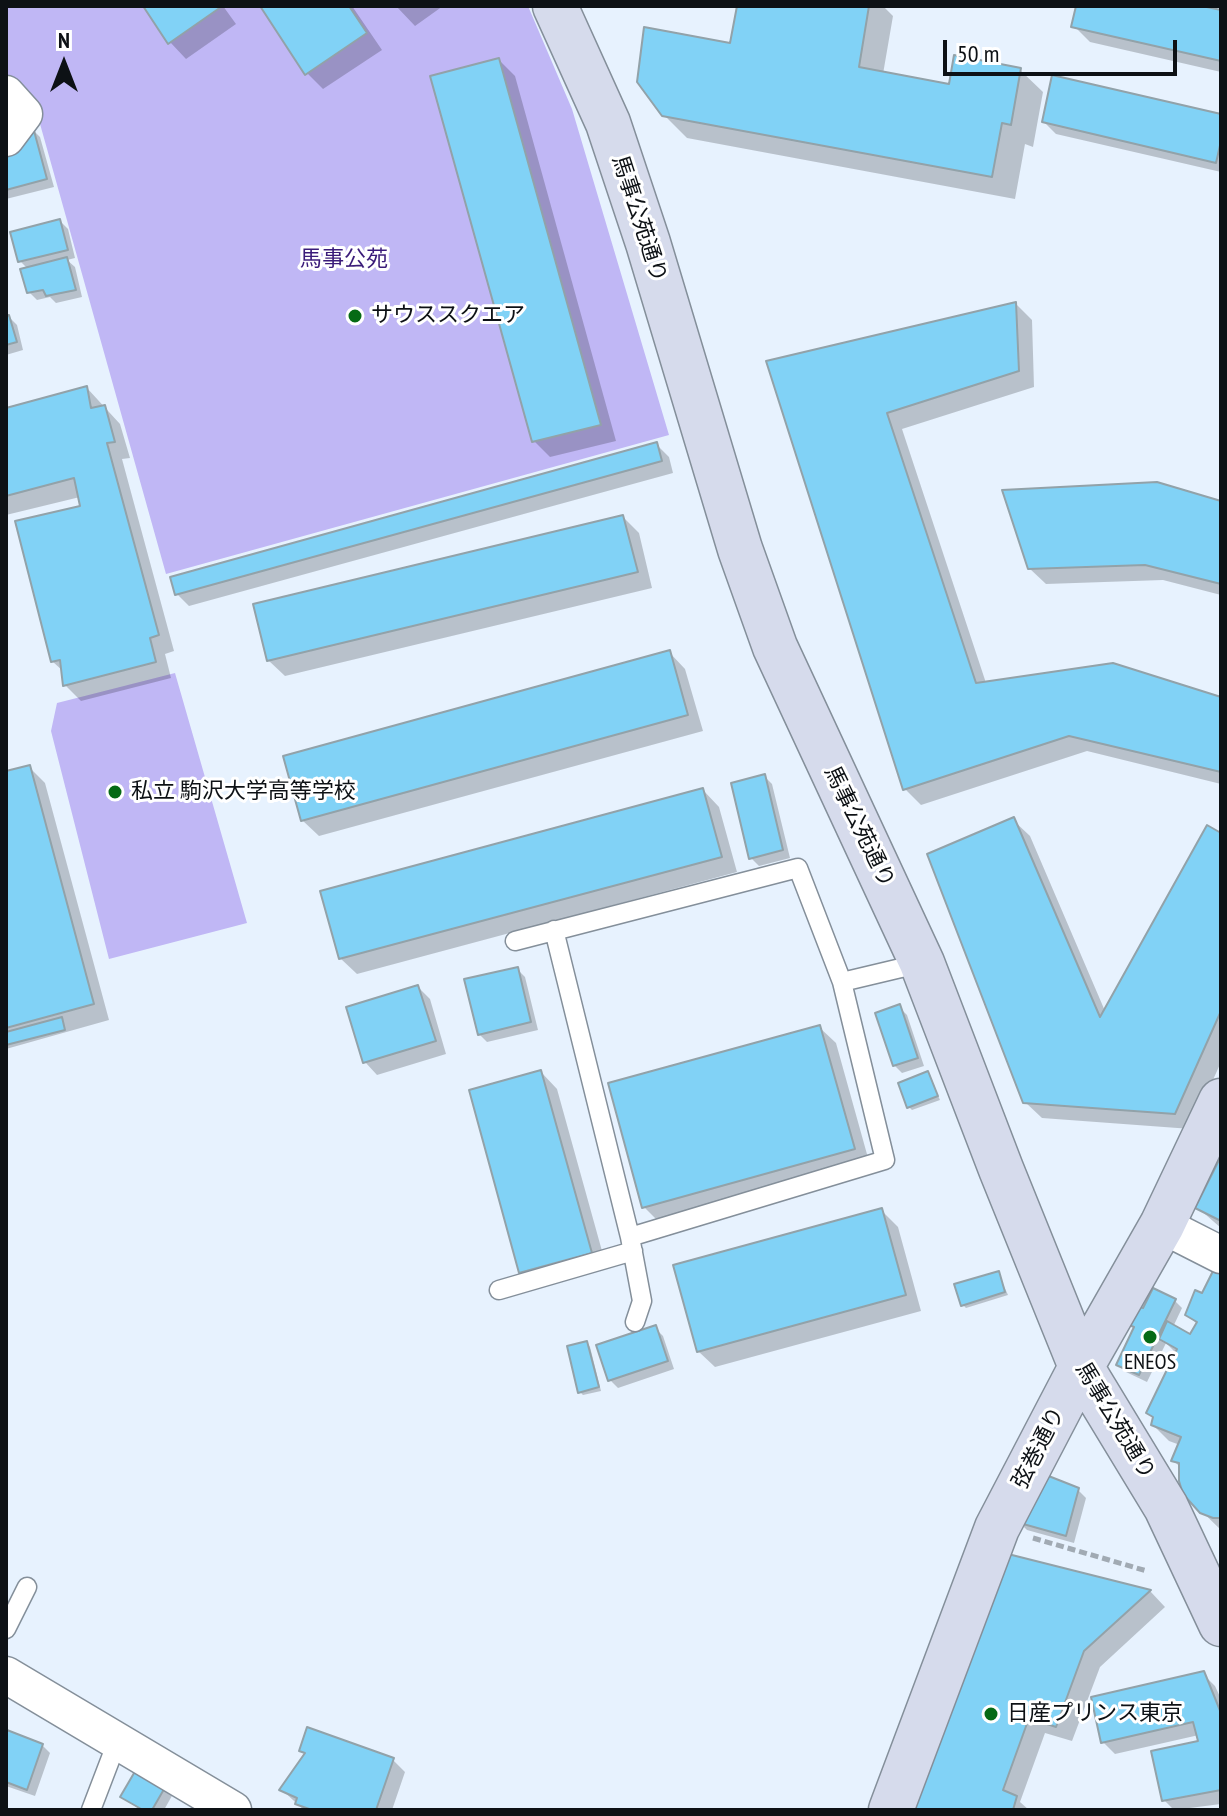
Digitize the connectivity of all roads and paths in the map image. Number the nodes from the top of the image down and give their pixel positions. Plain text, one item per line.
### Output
1 (555, 6) edge
2 (6, 94) edge
3 (6, 138) edge
4 (554, 930) junction
5 (515, 941) dead end
6 (922, 963) junction
7 (842, 982) junction
8 (1221, 1101) edge
9 (1162, 1225) junction
10 (632, 1244) junction
11 (1221, 1255) edge
12 (499, 1290) dead end
13 (635, 1322) dead end
14 (1081, 1367) junction
15 (997, 1528) junction
16 (1147, 1571) dead end
17 (1211, 1572) edge
18 (27, 1587) dead end
19 (1221, 1624) edge
20 (6, 1629) edge
21 (6, 1675) edge
22 (117, 1742) junction
23 (91, 1810) edge
24 (233, 1810) edge
25 (891, 1810) edge

1 - 6 street, 馬事公苑通り
2 - 3 street
4 - 5 lane
4 - 7 lane
4 - 10 lane
6 - 7 lane
6 - 14 street, 馬事公苑通り
7 - 10 lane
8 - 9 street, 弦巻通り
9 - 11 street
9 - 14 street, 弦巻通り
10 - 12 lane
10 - 13 lane
14 - 15 street, 弦巻通り
14 - 17 street, 馬事公苑通り
15 - 16 path
15 - 25 street, 弦巻通り
17 - 19 street, 馬事公苑通り
18 - 20 lane
21 - 22 street
22 - 23 lane
22 - 24 street

